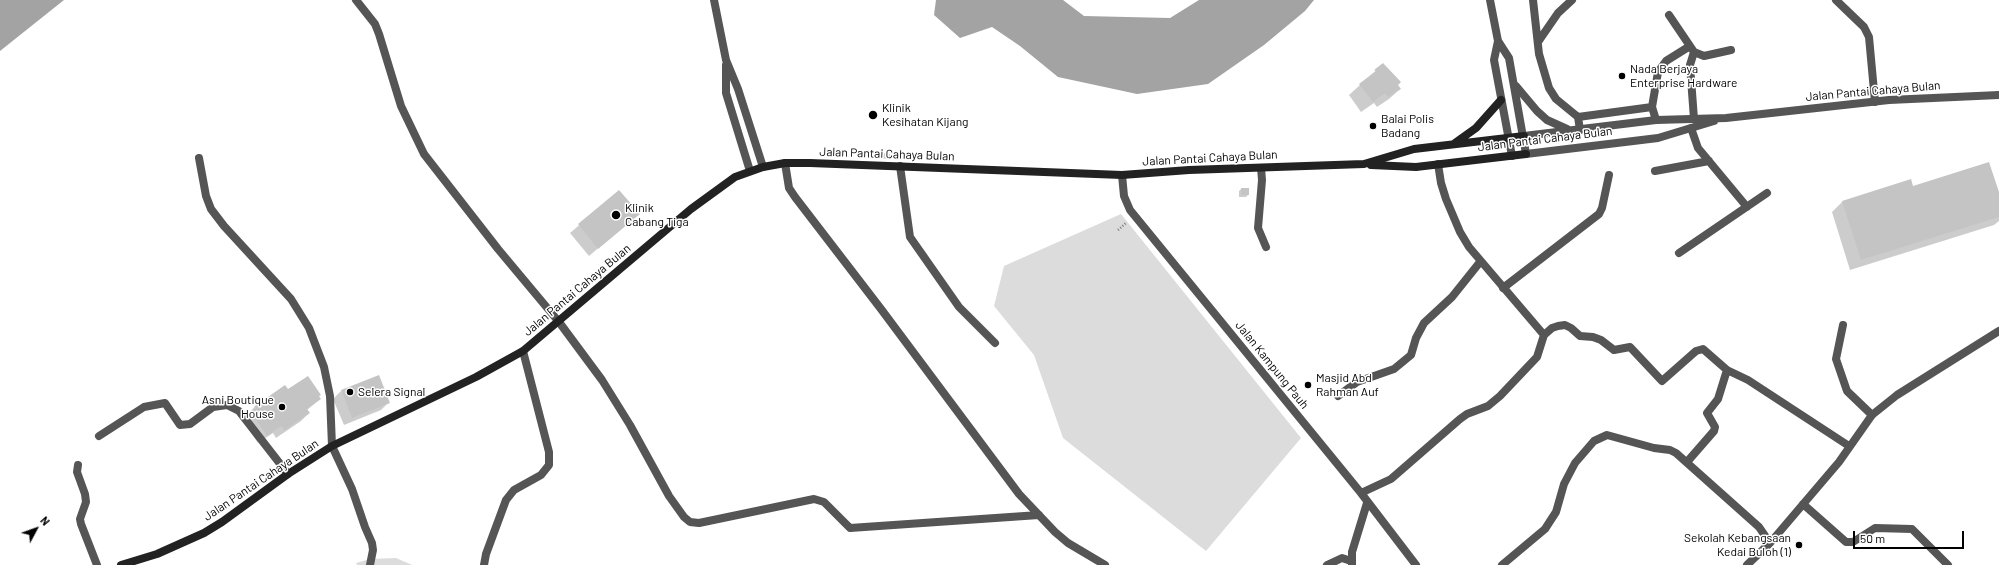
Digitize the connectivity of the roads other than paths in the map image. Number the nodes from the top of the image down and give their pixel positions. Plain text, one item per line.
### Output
1 (356, 0) edge
2 (714, 0) edge
3 (1490, 0) edge
4 (1532, 0) edge
5 (1572, 0) edge
6 (1836, 0) edge
7 (1669, 15) dead end
8 (1498, 41) junction
9 (1538, 42) junction
10 (1692, 49) junction
11 (1730, 50) dead end
12 (726, 60) junction
13 (1513, 80) junction
14 (1999, 95) edge
15 (1501, 100) junction
16 (1875, 102) junction
17 (1652, 107) junction
18 (1578, 117) junction
19 (1726, 118) junction
20 (1694, 119) junction
21 (1656, 120) junction
22 (1691, 128) junction
23 (1580, 130) junction
24 (1571, 131) junction
25 (1524, 136) junction
26 (1509, 138) junction
27 (1444, 146) junction
28 (1526, 154) junction
29 (1512, 156) junction
30 (199, 158) dead end
31 (1709, 161) junction
32 (784, 163) junction
33 (1364, 164) junction
34 (1438, 164) junction
35 (900, 166) junction
36 (763, 167) junction
37 (1261, 168) junction
38 (750, 171) junction
39 (1655, 171) dead end
40 (1122, 175) junction
41 (1609, 175) dead end
42 (1767, 193) dead end
43 (1747, 207) junction
44 (1266, 247) dead end
45 (1679, 253) dead end
46 (1480, 262) junction
47 (1503, 288) junction
48 (559, 322) junction
49 (1843, 325) dead end
50 (1999, 331) edge
51 (1544, 335) junction
52 (995, 343) dead end
53 (523, 351) junction
54 (1727, 370) junction
55 (1338, 396) dead end
56 (1872, 415) junction
57 (100, 436) dead end
58 (332, 446) junction
59 (1849, 446) junction
60 (1687, 462) junction
61 (78, 465) dead end
62 (288, 474) junction
63 (1361, 493) junction
64 (1367, 503) junction
65 (1803, 504) junction
66 (1039, 515) junction
67 (1770, 543) junction
68 (1352, 563) edge
69 (97, 565) edge
70 (121, 565) edge
71 (370, 565) edge
72 (484, 565) edge
73 (1105, 565) edge
74 (1327, 565) edge
75 (1416, 565) edge
76 (1502, 565) edge
77 (1747, 565) edge
78 (1948, 565) edge

1 - 48 street
2 - 12 street
3 - 8 street
4 - 9 street
5 - 9 street
6 - 16 street
7 - 10 street
8 - 13 street
8 - 15 street
9 - 18 street
10 - 11 street
10 - 17 street
10 - 20 street
12 - 36 street
12 - 38 street
13 - 24 street
13 - 25 street
14 - 16 street, Jalan Pantai Cahaya Bulan
15 - 26 street
15 - 27 main road
16 - 19 street, Jalan Pantai Cahaya Bulan
17 - 18 street
17 - 21 street
18 - 23 street
19 - 20 street, Jalan Pantai Cahaya Bulan
19 - 22 street, Jalan Pantai Cahaya Bulan
20 - 21 street, Jalan Pantai Cahaya Bulan
21 - 23 street, Jalan Pantai Cahaya Bulan
22 - 28 street, Jalan Pantai Cahaya Bulan
22 - 31 street
23 - 24 street, Jalan Pantai Cahaya Bulan
24 - 25 street, Jalan Pantai Cahaya Bulan
25 - 26 main road, Jalan Pantai Cahaya Bulan
25 - 28 street
26 - 27 main road, Jalan Pantai Cahaya Bulan
26 - 29 street
27 - 33 main road, Jalan Pantai Cahaya Bulan
28 - 29 main road, Jalan Pantai Cahaya Bulan
29 - 34 main road, Jalan Pantai Cahaya Bulan
30 - 58 street
31 - 39 street
31 - 43 street
32 - 35 main road, Jalan Pantai Cahaya Bulan
32 - 36 main road, Jalan Pantai Cahaya Bulan
32 - 66 street
33 - 34 main road, Jalan Pantai Cahaya Bulan
33 - 37 main road, Jalan Pantai Cahaya Bulan
34 - 46 street
35 - 40 main road, Jalan Pantai Cahaya Bulan
35 - 52 street
36 - 38 main road, Jalan Pantai Cahaya Bulan
37 - 40 main road, Jalan Pantai Cahaya Bulan
37 - 44 street
38 - 48 main road, Jalan Pantai Cahaya Bulan
40 - 63 street, Jalan Kampung Pauh
41 - 47 street
42 - 43 street
43 - 45 street
46 - 47 street
46 - 55 street
47 - 51 street
48 - 53 main road, Jalan Pantai Cahaya Bulan
48 - 66 street
49 - 56 street
50 - 56 street
51 - 54 street
51 - 63 street
53 - 58 main road, Jalan Pantai Cahaya Bulan
53 - 72 street
54 - 59 street
54 - 60 street
56 - 59 street
57 - 62 street
58 - 62 main road, Jalan Pantai Cahaya Bulan
58 - 71 street
59 - 65 street
60 - 67 street
60 - 76 street
61 - 69 street
62 - 70 main road, Jalan Pantai Cahaya Bulan
63 - 64 street, Jalan Kampung Pauh
64 - 68 street
64 - 75 street, Jalan Kampung Pauh
65 - 67 street
65 - 78 street
66 - 73 street
67 - 77 street
68 - 74 street

